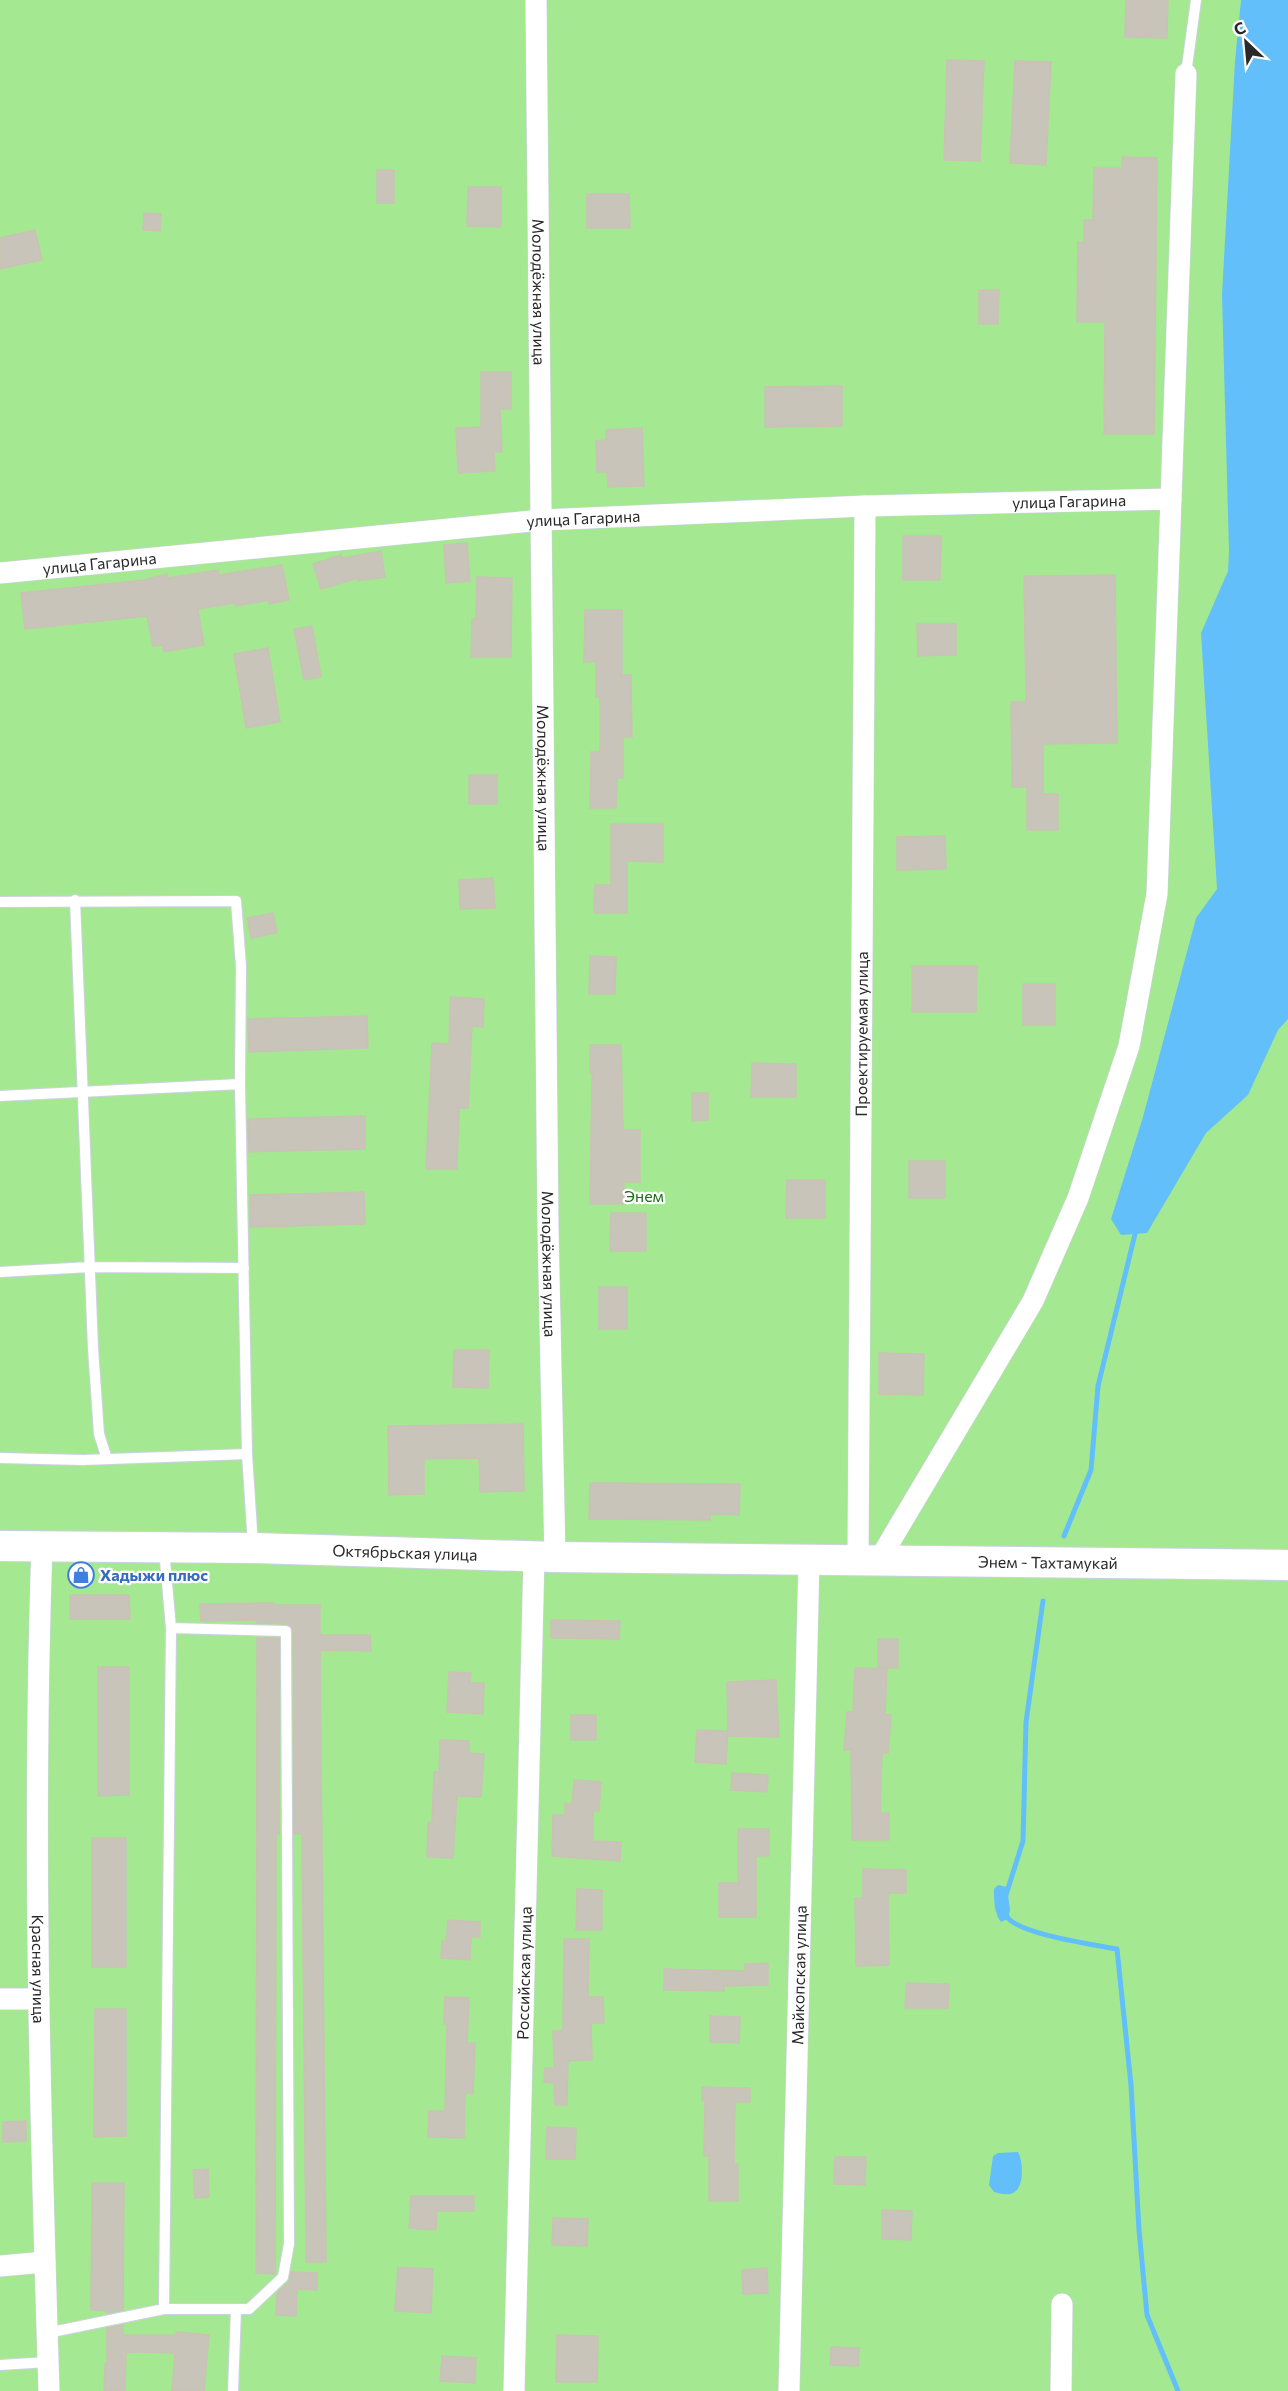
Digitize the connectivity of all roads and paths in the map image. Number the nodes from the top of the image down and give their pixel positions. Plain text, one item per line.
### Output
1 (536, 0) edge
2 (1196, 0) edge
3 (1186, 74) joint
4 (1171, 499) junction
5 (865, 506) junction
6 (542, 520) junction
7 (0, 573) edge
8 (75, 900) junction
9 (0, 902) edge
10 (240, 1084) junction
11 (83, 1093) junction
12 (0, 1096) edge
13 (90, 1267) junction
14 (244, 1268) junction
15 (0, 1272) edge
16 (247, 1454) junction
17 (0, 1458) edge
18 (107, 1459) junction
19 (0, 1546) edge
20 (42, 1547) junction
21 (163, 1548) junction
22 (253, 1548) junction
23 (545, 1556) junction
24 (809, 1560) junction
25 (868, 1560) junction
26 (1288, 1565) edge
27 (171, 1628) junction
28 (0, 1999) edge
29 (39, 1999) junction
30 (45, 2262) junction
31 (0, 2266) edge
32 (1062, 2304) dead end
33 (164, 2309) junction
34 (236, 2309) junction
35 (47, 2333) junction
36 (48, 2362) junction
37 (0, 2365) edge
38 (49, 2391) edge
39 (233, 2391) edge
40 (514, 2391) edge
41 (789, 2391) edge
42 (1060, 2391) edge

1 - 6 street, Молодёжная улица
2 - 3 lane
3 - 4 street
4 - 5 street, улица Гагарина
4 - 25 street
5 - 6 street, улица Гагарина
5 - 25 street, Проектируемая улица
6 - 7 street, улица Гагарина
6 - 23 street, Молодёжная улица
8 - 9 lane
8 - 10 lane
8 - 11 lane
10 - 11 lane
10 - 14 lane
11 - 12 lane
11 - 13 lane
13 - 14 lane
13 - 15 lane
13 - 18 lane
14 - 16 lane
16 - 18 lane
16 - 22 lane
17 - 18 lane
19 - 20 main road, Октябрьская улица
20 - 21 main road, Октябрьская улица
20 - 29 street, Красная улица
21 - 22 main road, Октябрьская улица
21 - 27 lane
22 - 23 main road, Октябрьская улица
23 - 24 main road, Октябрьская улица
23 - 40 street, Российская улица
24 - 25 main road, Энем - Тахтамукай
24 - 41 street, Майкопская улица
25 - 26 main road, Энем - Тахтамукай
27 - 33 lane
27 - 34 lane
28 - 29 street
29 - 30 street, Красная улица
30 - 31 street
30 - 35 street, Красная улица
32 - 42 street
33 - 34 lane
33 - 35 lane
34 - 39 lane
35 - 36 street, Красная улица
36 - 37 lane
36 - 38 street, Красная улица

